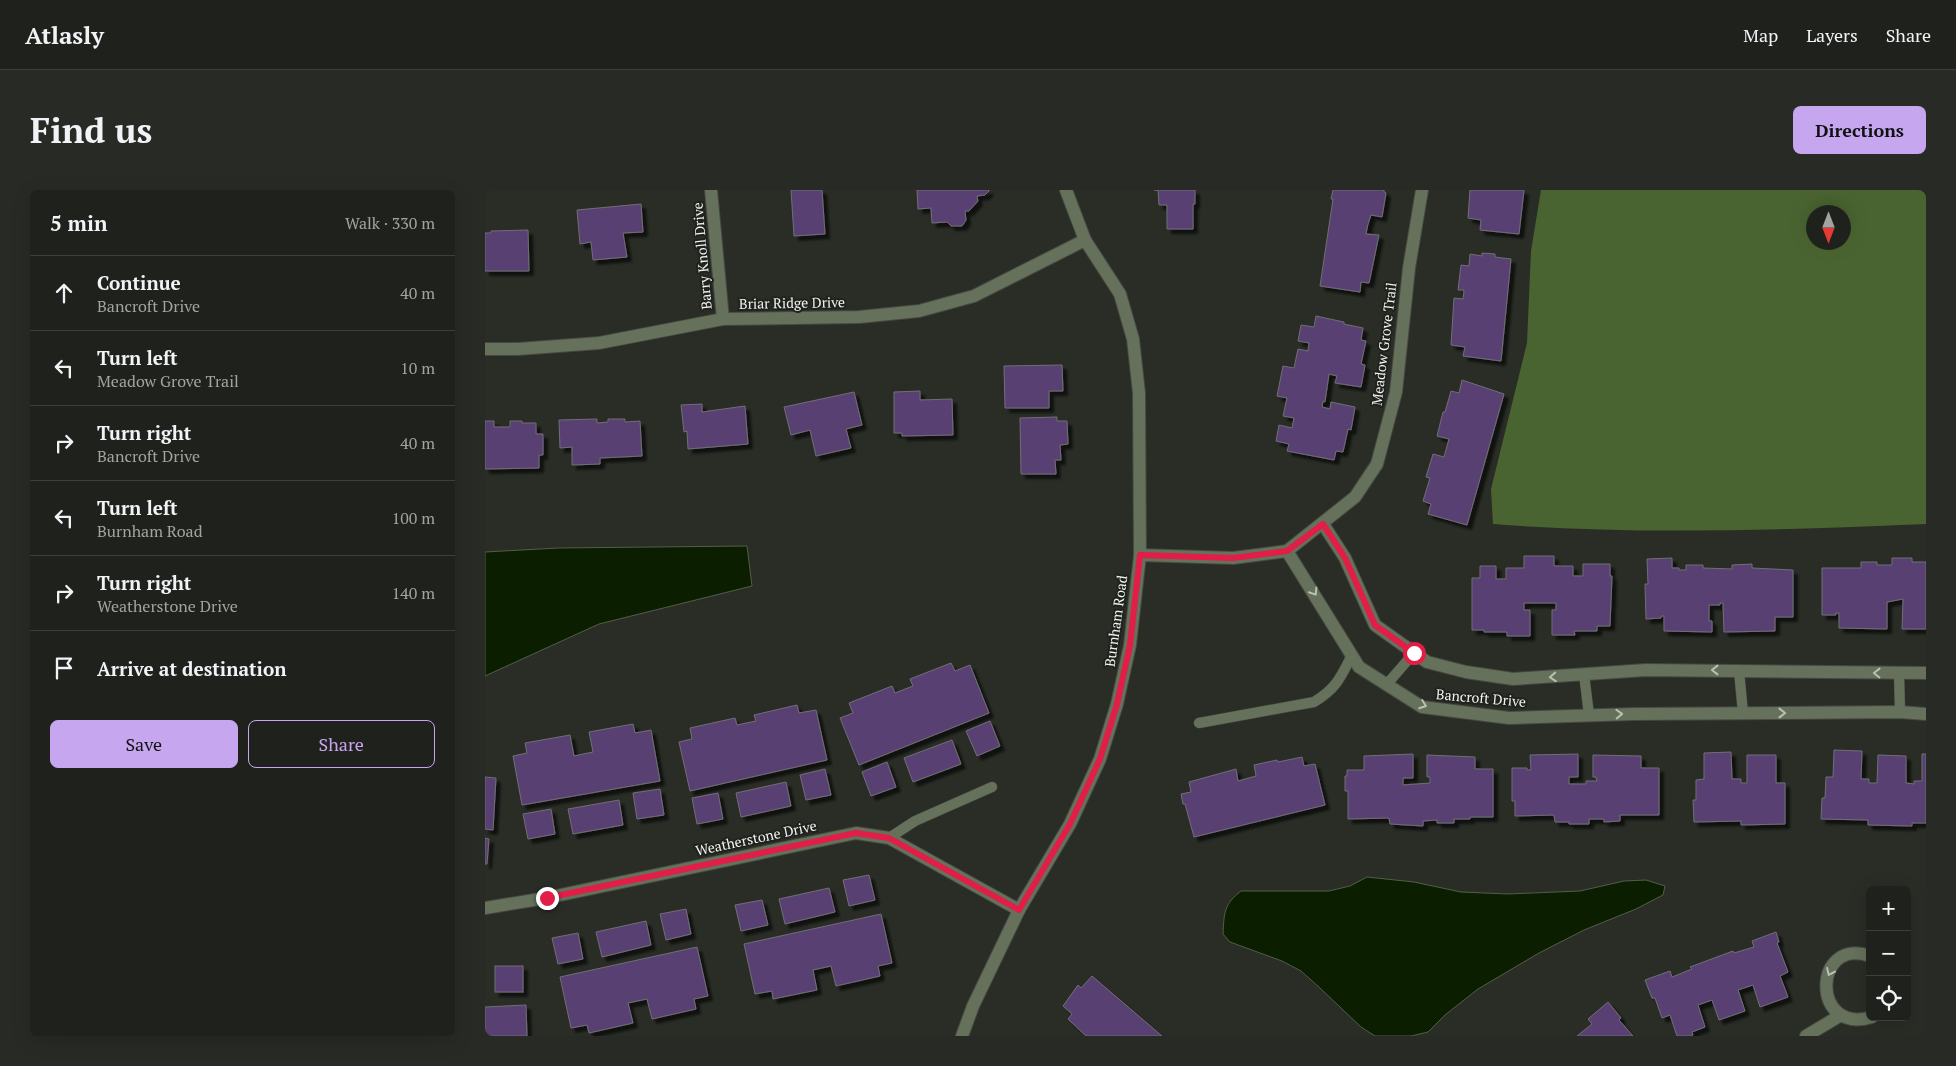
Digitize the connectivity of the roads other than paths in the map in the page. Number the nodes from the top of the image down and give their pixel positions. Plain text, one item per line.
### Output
1 (711, 190) edge
2 (1067, 190) edge
3 (1422, 190) edge
4 (1085, 240) junction
5 (723, 319) junction
6 (485, 349) edge
7 (1323, 524) junction
8 (1287, 551) junction
9 (1140, 555) junction
10 (1414, 653) junction
11 (1352, 655) junction
12 (1739, 671) junction
13 (1926, 673) edge
14 (1584, 674) junction
15 (1899, 674) junction
16 (1387, 684) junction
17 (1900, 712) junction
18 (1743, 713) junction
19 (1926, 714) edge
20 (1589, 715) junction
21 (1199, 723) dead end
22 (992, 787) dead end
23 (889, 838) junction
24 (485, 908) edge
25 (1019, 910) junction
26 (1866, 954) edge
27 (1841, 1015) junction
28 (1866, 1018) edge
29 (962, 1036) edge
30 (1807, 1036) edge

1 - 5 street, Barry Knoll Drive
2 - 4 street, Burnham Road
3 - 7 street, Meadow Grove Trail
4 - 5 street, Briar Ridge Drive
4 - 9 street, Burnham Road
5 - 6 street, Briar Ridge Drive
7 - 8 street, Meadow Grove Trail
7 - 10 street, Bancroft Drive
8 - 9 street
8 -> 11 street, Bancroft Drive
9 - 25 street, Burnham Road
14 -> 10 street, Bancroft Drive
10 - 16 lane
11 - 16 street, Bancroft Drive
11 - 21 lane
12 -> 14 street, Bancroft Drive
15 -> 12 street, Bancroft Drive
12 - 18 lane
13 - 15 street, Bancroft Drive
14 - 20 lane
15 - 17 lane
16 -> 20 street, Bancroft Drive
18 -> 17 street, Bancroft Drive
17 - 19 street, Bancroft Drive
20 -> 18 street, Bancroft Drive
22 - 23 lane
23 - 24 street, Weatherstone Drive
23 - 25 street, Weatherstone Drive
25 - 29 street, Burnham Road
26 -> 27 street
27 - 28 street
27 - 30 street

